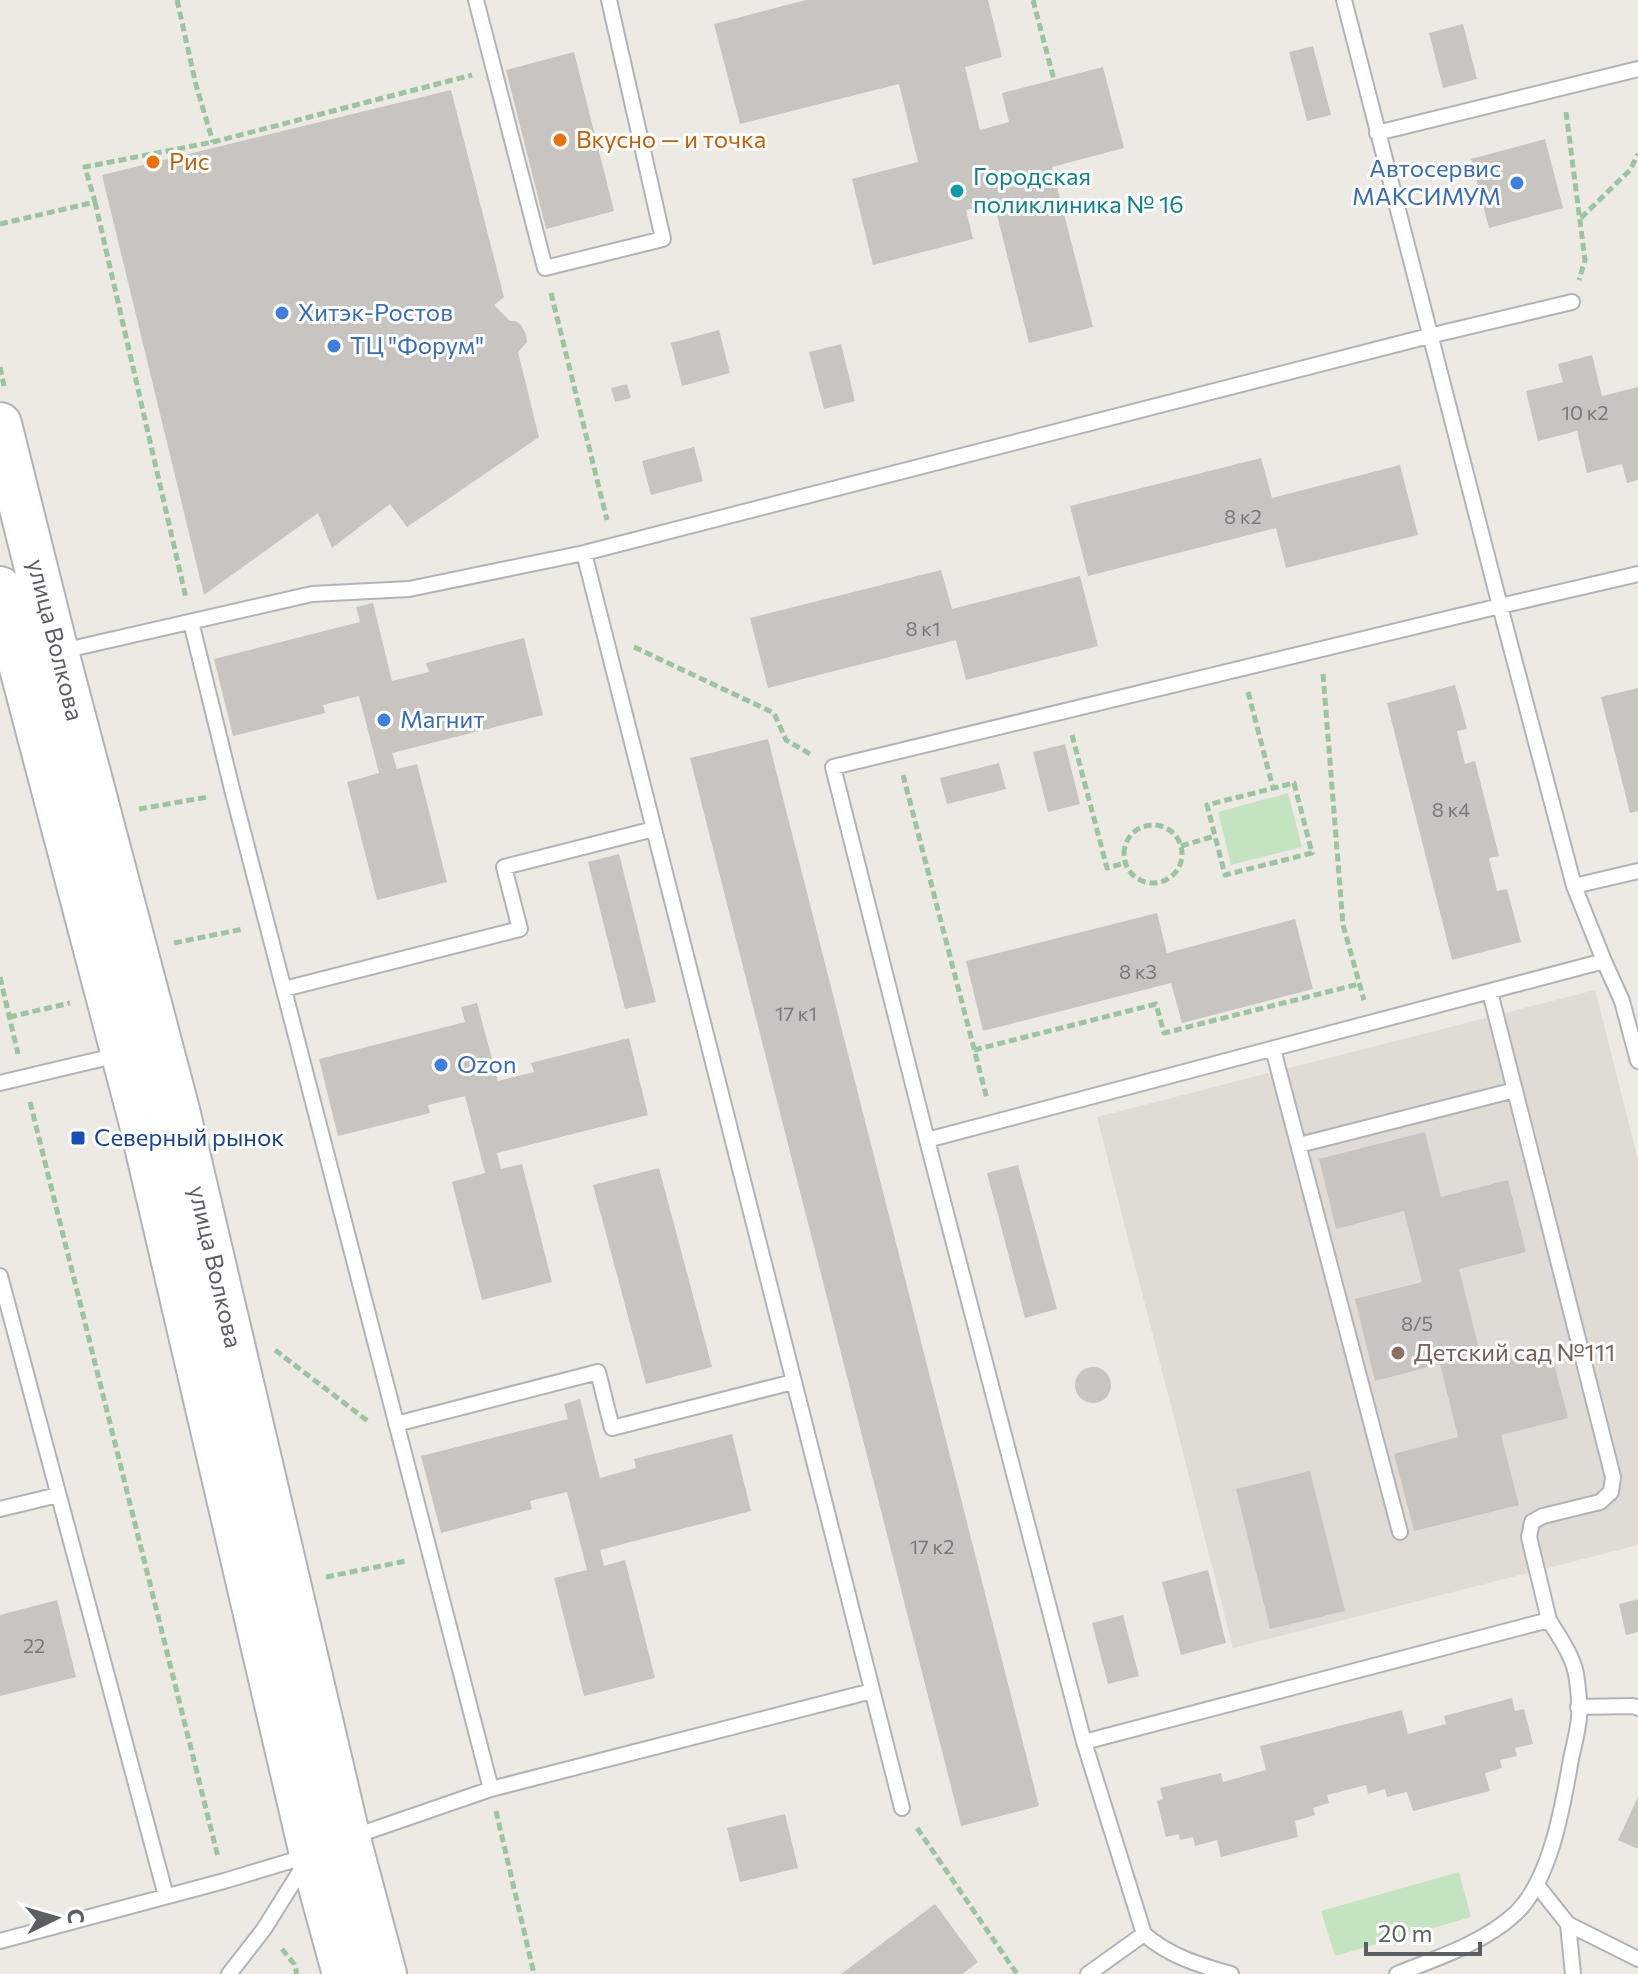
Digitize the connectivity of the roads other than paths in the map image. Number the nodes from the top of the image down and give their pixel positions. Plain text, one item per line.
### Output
1 (476, 0) edge
2 (609, 0) edge
3 (1344, 0) edge
4 (1638, 69) edge
5 (1377, 133) junction
6 (1572, 302) road end
7 (1429, 336) junction
8 (0, 424) edge
9 (584, 553) junction
10 (1638, 574) edge
11 (0, 588) edge
12 (1500, 606) junction
13 (191, 622) junction
14 (29, 665) junction
15 (654, 829) junction
16 (1638, 871) edge
17 (1574, 886) junction
18 (1604, 961) junction
19 (284, 989) junction
20 (1490, 992) junction
21 (1273, 1049) junction
22 (122, 1053) junction
23 (1638, 1061) edge
24 (0, 1083) edge
25 (1515, 1090) junction
26 (927, 1140) junction
27 (1299, 1145) junction
28 (0, 1276) edge
29 (793, 1382) junction
30 (396, 1424) junction
31 (58, 1495) junction
32 (0, 1509) edge
33 (1400, 1532) dead end
34 (1549, 1620) junction
35 (872, 1691) junction
36 (1578, 1707) junction
37 (1638, 1708) edge
38 (1084, 1742) junction
39 (491, 1789) junction
40 (902, 1808) road end
41 (349, 1839) junction
42 (311, 1854) junction
43 (1537, 1885) junction
44 (166, 1896) junction
45 (1568, 1924) junction
46 (1144, 1934) junction
47 (0, 1941) edge
48 (1638, 1959) edge
49 (229, 1974) edge
50 (344, 1974) edge
51 (385, 1974) edge
52 (1088, 1974) edge
53 (1231, 1974) edge
54 (1397, 1974) edge
55 (1573, 1974) edge

1 - 2 lane
3 - 5 lane
4 - 5 lane
5 - 7 lane
6 - 7 lane
7 - 9 lane
7 - 12 lane
8 - 14 main road, улица Волкова
9 - 13 lane
9 - 15 lane
10 - 12 lane
11 - 14 main road, улица Волкова
12 - 17 lane
12 - 26 lane
13 - 14 lane
13 - 19 lane
14 - 22 main road, улица Волкова
14 - 41 main road, улица Волкова
15 - 19 lane
15 - 29 lane
16 - 17 lane
17 - 18 lane
18 - 20 lane
18 - 23 lane
19 - 30 lane
20 - 21 lane
20 - 25 lane
21 - 26 lane
21 - 27 lane
22 - 24 lane
22 - 42 main road, улица Волкова
25 - 27 lane
25 - 34 lane
26 - 38 lane
27 - 33 lane
28 - 31 lane
29 - 30 lane
29 - 35 lane
30 - 39 lane
31 - 32 lane
31 - 44 lane
34 - 36 lane
34 - 38 lane
35 - 39 lane
35 - 40 lane
36 - 37 lane
36 - 43 lane
38 - 46 lane
39 - 41 lane
41 - 51 main road, улица Волкова
42 - 44 lane
42 - 49 lane
42 - 50 main road, улица Волкова
43 - 45 lane
43 - 54 lane
44 - 47 lane
45 - 48 lane
45 - 55 lane
46 - 52 lane
46 - 53 lane

